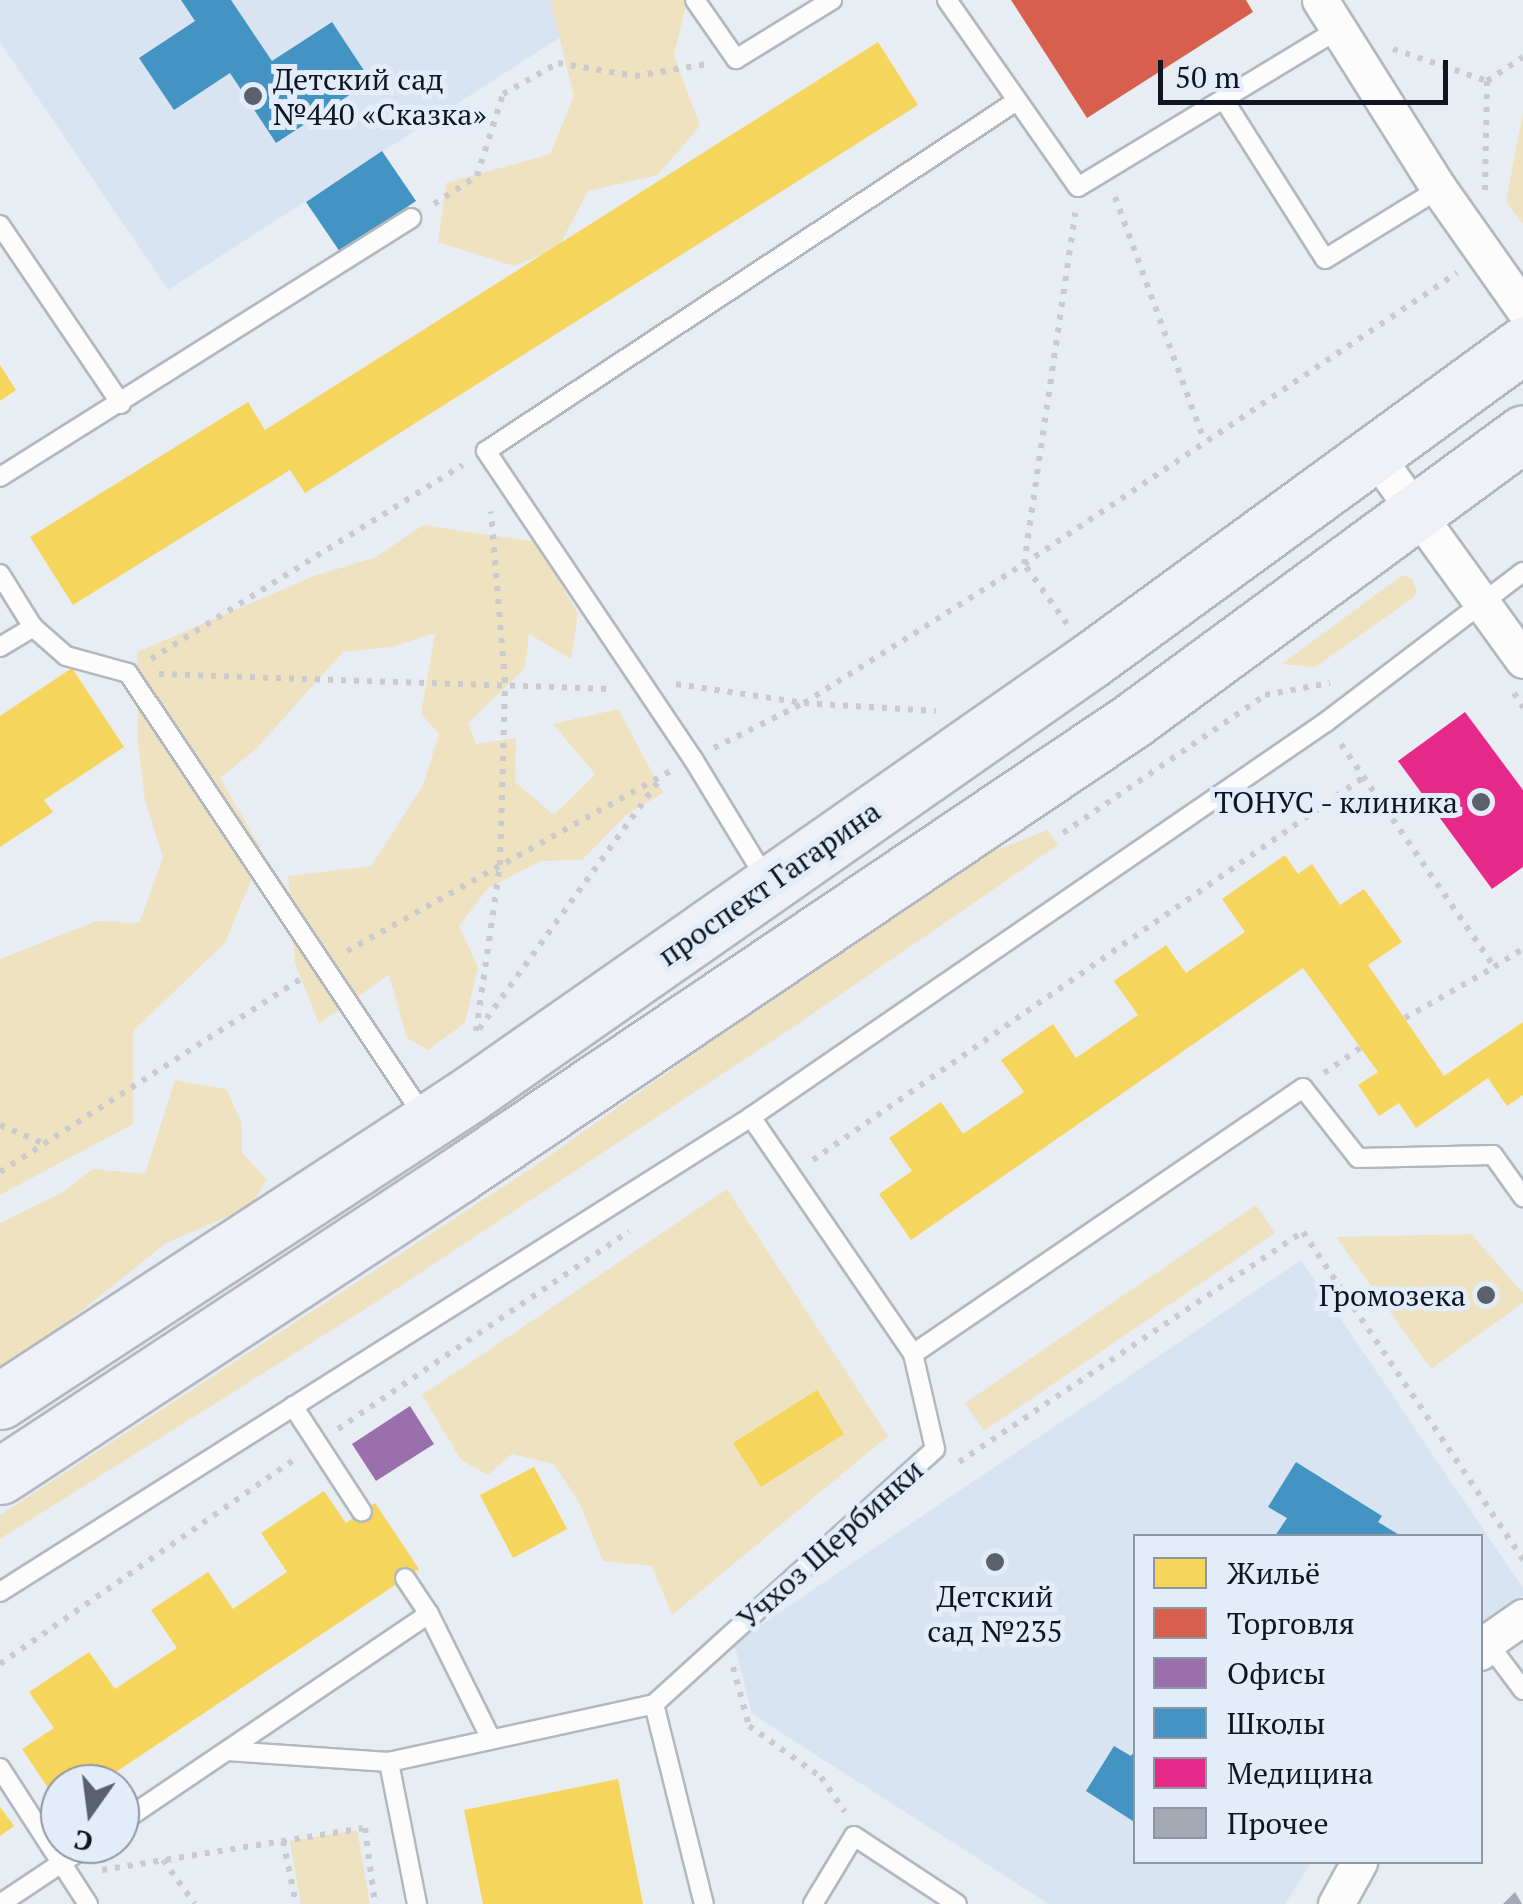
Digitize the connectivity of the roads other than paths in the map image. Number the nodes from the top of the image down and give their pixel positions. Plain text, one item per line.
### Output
1 (694, 0) edge
2 (832, 0) edge
3 (946, 0) edge
4 (1328, 15) edge
5 (1224, 100) junction
6 (1014, 102) junction
7 (1439, 189) junction
8 (412, 218) road end
9 (0, 225) edge
10 (1523, 308) edge
11 (1523, 345) edge
12 (121, 404) junction
13 (1523, 434) edge
14 (1374, 454) junction
15 (0, 477) edge
16 (1416, 510) junction
17 (1523, 572) edge
18 (0, 574) edge
19 (1484, 606) junction
20 (34, 627) junction
21 (0, 647) edge
22 (1523, 660) edge
23 (768, 882) junction
24 (751, 1116) junction
25 (428, 1123) junction
26 (1523, 1197) edge
27 (913, 1354) junction
28 (0, 1401) edge
29 (293, 1406) junction
30 (0, 1476) edge
31 (362, 1512) dead end
32 (405, 1578) dead end
33 (0, 1592) edge
34 (429, 1614) junction
35 (1523, 1616) edge
36 (1484, 1647) edge
37 (1523, 1690) edge
38 (654, 1704) junction
39 (491, 1739) junction
40 (227, 1751) junction
41 (390, 1762) junction
42 (0, 1768) edge
43 (140, 1810) edge
44 (40, 1830) edge
45 (60, 1864) edge
46 (62, 1864) edge
47 (1358, 1864) edge
48 (0, 1904) edge
49 (88, 1904) edge
50 (417, 1904) edge
51 (704, 1904) edge
52 (812, 1904) edge
53 (957, 1904) edge
54 (1336, 1904) edge

1 - 2 lane
3 - 6 lane
4 - 5 lane
4 - 7 street
5 - 6 lane
5 - 7 lane
6 - 23 lane
7 - 10 street
8 - 12 lane
9 - 12 lane
11 - 14 main road, проспект Гагарина
12 - 15 lane
13 - 16 main road
14 - 16 street
14 - 23 main road, проспект Гагарина
16 - 19 street
16 - 30 main road
17 - 19 lane
18 - 20 lane
19 - 22 street
19 - 24 lane
20 - 21 lane
20 - 25 lane
23 - 25 main road, проспект Гагарина
24 - 27 lane
24 - 29 lane
25 - 28 main road, проспект Гагарина
26 - 27 lane
27 - 38 lane, Учхоз Щербинки
29 - 31 lane
29 - 33 lane
32 - 34 lane
34 - 39 lane
34 - 40 lane
35 - 36 street
36 - 37 lane
38 - 39 lane
38 - 51 lane
39 - 41 lane
40 - 41 lane
40 - 43 lane
41 - 50 lane
42 - 44 lane
45 - 48 lane
46 - 49 lane
47 - 54 street
52 - 53 lane

